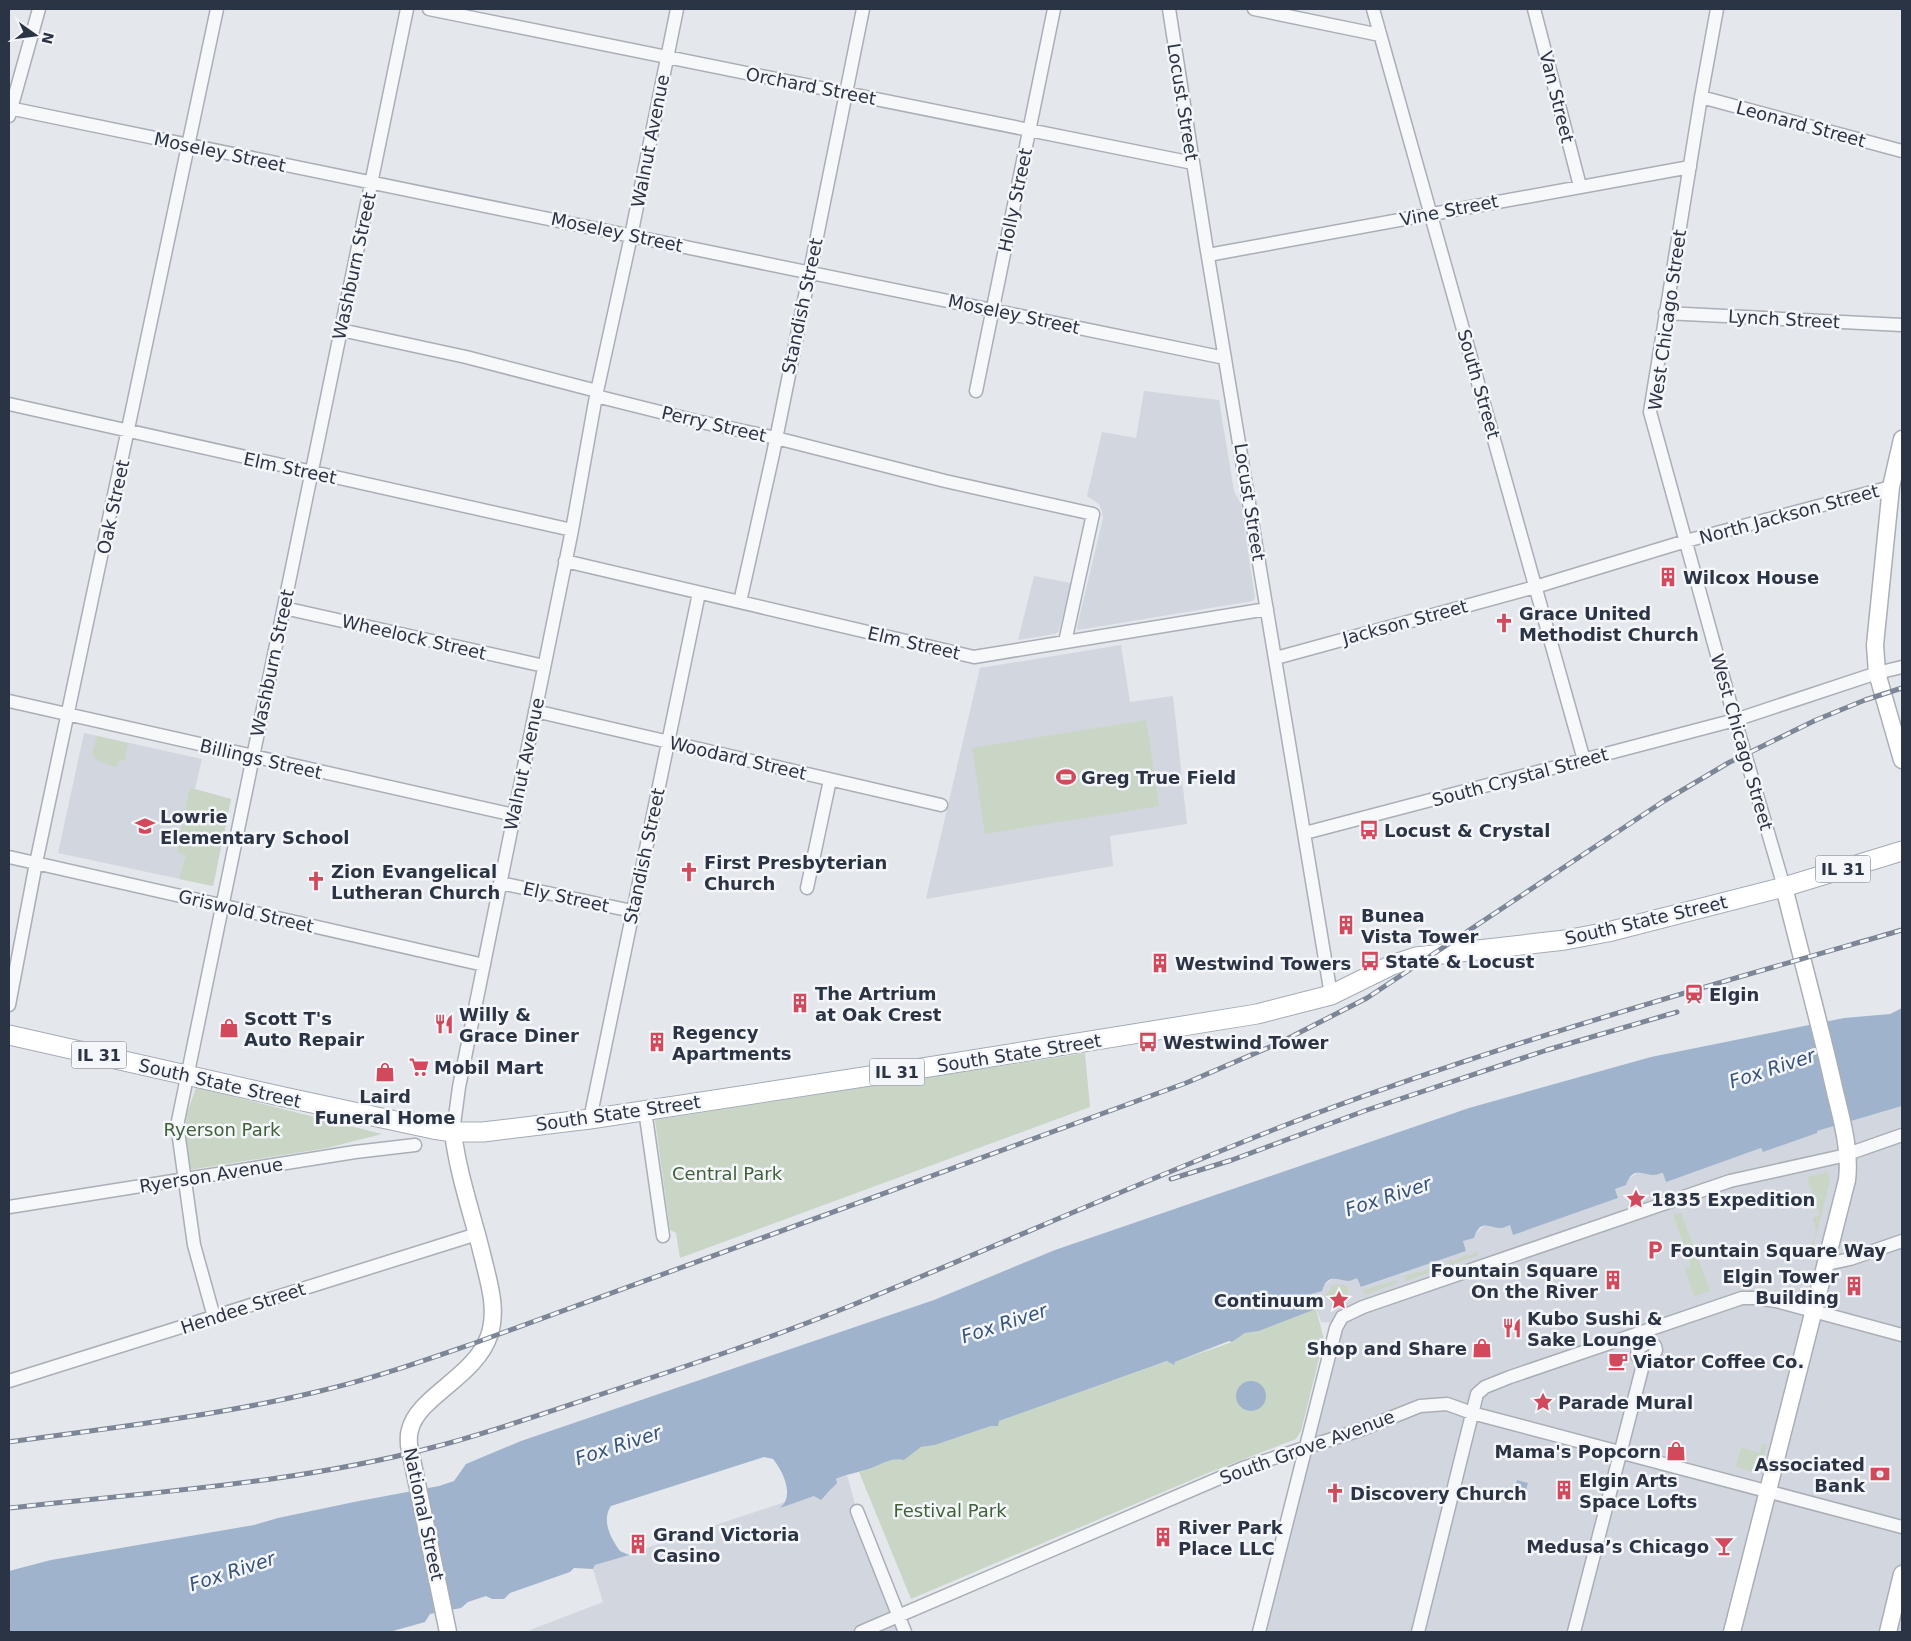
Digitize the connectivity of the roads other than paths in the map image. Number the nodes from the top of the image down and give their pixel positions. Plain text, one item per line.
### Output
1 (39, 9) edge
2 (217, 9) edge
3 (407, 9) edge
4 (429, 9) edge
5 (677, 9) edge
6 (864, 9) edge
7 (1054, 9) edge
8 (1169, 9) edge
9 (1254, 9) edge
10 (1373, 9) edge
11 (1534, 9) edge
12 (1717, 9) edge
13 (1380, 35) junction
14 (668, 57) junction
15 (846, 93) junction
16 (1701, 97) junction
17 (9, 111) edge
18 (1030, 130) junction
19 (188, 145) junction
20 (1902, 151) edge
21 (1193, 162) junction
22 (1690, 167) junction
23 (371, 183) junction
24 (1580, 186) junction
25 (1430, 214) junction
26 (631, 236) junction
27 (1208, 255) junction
28 (809, 272) junction
29 (992, 310) junction
30 (1665, 313) junction
31 (1902, 325) edge
32 (341, 330) junction
33 (1225, 358) junction
34 (976, 391) dead end
35 (597, 393) junction
36 (9, 404) edge
37 (129, 432) junction
38 (776, 438) junction
39 (1902, 438) edge
40 (311, 472) junction
41 (1891, 487) junction
42 (572, 530) junction
43 (1686, 542) junction
44 (565, 561) junction
45 (1535, 587) junction
46 (699, 593) junction
47 (740, 602) junction
48 (284, 608) junction
49 (1267, 610) junction
50 (1065, 642) junction
51 (1276, 658) junction
52 (544, 666) junction
53 (1902, 667) edge
54 (1877, 673) junction
55 (9, 702) edge
56 (535, 710) junction
57 (68, 715) junction
58 (1735, 720) junction
59 (668, 742) junction
60 (253, 757) junction
61 (1584, 760) junction
62 (1902, 760) edge
63 (830, 780) junction
64 (941, 805) dead end
65 (514, 815) junction
66 (1305, 833) junction
67 (1902, 851) edge
68 (9, 857) edge
69 (36, 863) junction
70 (500, 883) junction
71 (1784, 887) junction
72 (807, 888) dead end
73 (222, 905) junction
74 (632, 911) junction
75 (484, 965) junction
76 (1331, 995) junction
77 (9, 1005) edge
78 (9, 1035) edge
79 (189, 1076) junction
80 (645, 1110) junction
81 (590, 1119) junction
82 (453, 1132) junction
83 (1902, 1135) edge
84 (414, 1145) dead end
85 (1847, 1146) junction
86 (184, 1179) junction
87 (9, 1207) edge
88 (477, 1234) junction
89 (663, 1236) dead end
90 (1902, 1241) edge
91 (1826, 1264) junction
92 (1815, 1312) junction
93 (214, 1317) junction
94 (1902, 1335) edge
95 (1646, 1337) junction
96 (9, 1382) edge
97 (1472, 1413) junction
98 (1306, 1447) junction
99 (1620, 1452) junction
100 (1769, 1490) junction
101 (857, 1511) dead end
102 (1902, 1527) edge
103 (1902, 1574) edge
104 (898, 1616) junction
105 (448, 1632) edge
106 (861, 1632) edge
107 (905, 1632) edge
108 (1259, 1632) edge
109 (1418, 1632) edge
110 (1574, 1632) edge
111 (1732, 1632) edge
112 (1888, 1632) edge

1 - 17 street
2 - 19 street, Oak Street
3 - 23 street, Washburn Street
4 - 14 street, Orchard Street
5 - 14 street, Walnut Avenue
6 - 15 street, Standish Street
7 - 18 street, Holly Street
8 - 21 street, Locust Street
9 - 13 street
10 - 13 street, South Street
11 - 24 street, Van Street
12 - 16 street, West Chicago Street
13 - 25 street, South Street
14 - 15 street, Orchard Street
14 - 26 street, Walnut Avenue
15 - 18 street, Orchard Street
15 - 28 street, Standish Street
16 - 20 street, Leonard Street
16 - 22 street, West Chicago Street
17 - 19 street, Moseley Street
18 - 21 street, Orchard Street
18 - 29 street, Holly Street
19 - 23 street, Moseley Street
19 - 37 street, Oak Street
21 - 27 street, Locust Street
22 - 24 street, Vine Street
22 - 30 street, West Chicago Street
23 - 26 street, Moseley Street
23 - 32 street, Washburn Street
24 - 25 street, Vine Street
25 - 27 street, Vine Street
25 - 45 street, South Street
26 - 28 street, Moseley Street
26 - 35 street, Walnut Avenue
27 - 33 street, Locust Street
28 - 29 street, Moseley Street
28 - 38 street, Standish Street
29 - 33 street, Moseley Street
29 - 34 street, Holly Street
30 - 31 street, Lynch Street
30 - 43 street, West Chicago Street
32 - 35 street, Perry Street
32 - 40 street, Washburn Street
33 - 49 street, Locust Street
35 - 38 street, Perry Street
35 - 42 street, Walnut Avenue
36 - 37 street, Elm Street
37 - 40 street, Elm Street
37 - 57 street, Oak Street
38 - 47 street, Standish Street
38 - 50 street, Perry Street
39 - 41 street
40 - 42 street, Elm Street
40 - 48 street, Washburn Street
41 - 43 street, North Jackson Street
41 - 54 street
42 - 44 street, Walnut Avenue
43 - 45 street, North Jackson Street
43 - 58 street, West Chicago Street
44 - 46 street, Elm Street
44 - 52 street, Walnut Avenue
45 - 51 street, Jackson Street
45 - 61 street, South Street
46 - 47 street, Elm Street
46 - 59 street, Standish Street
47 - 50 street, Elm Street
48 - 52 street, Wheelock Street
48 - 60 street, Washburn Street
49 - 50 street, Elm Street
49 - 51 street, Locust Street
51 - 66 street, Locust Street
52 - 56 street, Walnut Avenue
53 - 54 street, South Crystal Street
54 - 58 street, South Crystal Street
54 - 62 street
55 - 57 street, Billings Street
56 - 59 street, Woodard Street
56 - 65 street, Walnut Avenue
57 - 60 street, Billings Street
57 - 69 street, Oak Street
58 - 61 street, South Crystal Street
58 - 71 street, West Chicago Street
59 - 63 street, Woodard Street
59 - 74 street, Standish Street
60 - 65 street, Billings Street
60 - 73 street, Washburn Street
61 - 66 street, South Crystal Street
63 - 64 street, Woodard Street
63 - 72 street
65 - 70 street, Walnut Avenue
66 - 76 street, Locust Street
67 - 71 main road, IL 31
68 - 69 street, Griswold Street
69 - 73 street, Griswold Street
69 - 77 street, Oak Street
70 - 74 street, Ely Street
70 - 75 street, Walnut Avenue
71 - 76 main road, South State Street / IL 31
71 - 85 street
73 - 75 street, Griswold Street
73 - 79 street, Washburn Street
74 - 81 street, Standish Street
75 - 82 street, Walnut Avenue
76 - 80 main road, South State Street / IL 31
78 - 79 main road, South State Street / IL 31
79 - 82 main road, South State Street / IL 31
79 - 86 street, Washburn Street
80 - 81 main road, South State Street / IL 31
80 - 89 street
81 - 82 main road, South State Street / IL 31
82 - 88 street, National Street
83 - 85 street
84 - 86 street, Ryerson Avenue
85 - 91 street
85 - 98 street
86 - 87 street, Ryerson Avenue
86 - 93 street, Washburn Street
88 - 93 street, Hendee Street
88 - 105 street, National Street
90 - 91 street
91 - 92 street
92 - 94 street
92 - 95 street
92 - 100 street
93 - 96 street, Hendee Street
95 - 97 street
95 - 99 street
97 - 98 street, South Grove Avenue
97 - 99 street, South Grove Avenue
97 - 109 street
98 - 104 street, South Grove Avenue
98 - 108 street
99 - 100 street, South Grove Avenue
99 - 110 street
100 - 102 street, South Grove Avenue
100 - 111 street
101 - 104 street
103 - 112 street
104 - 106 street, South Grove Avenue
104 - 107 street

